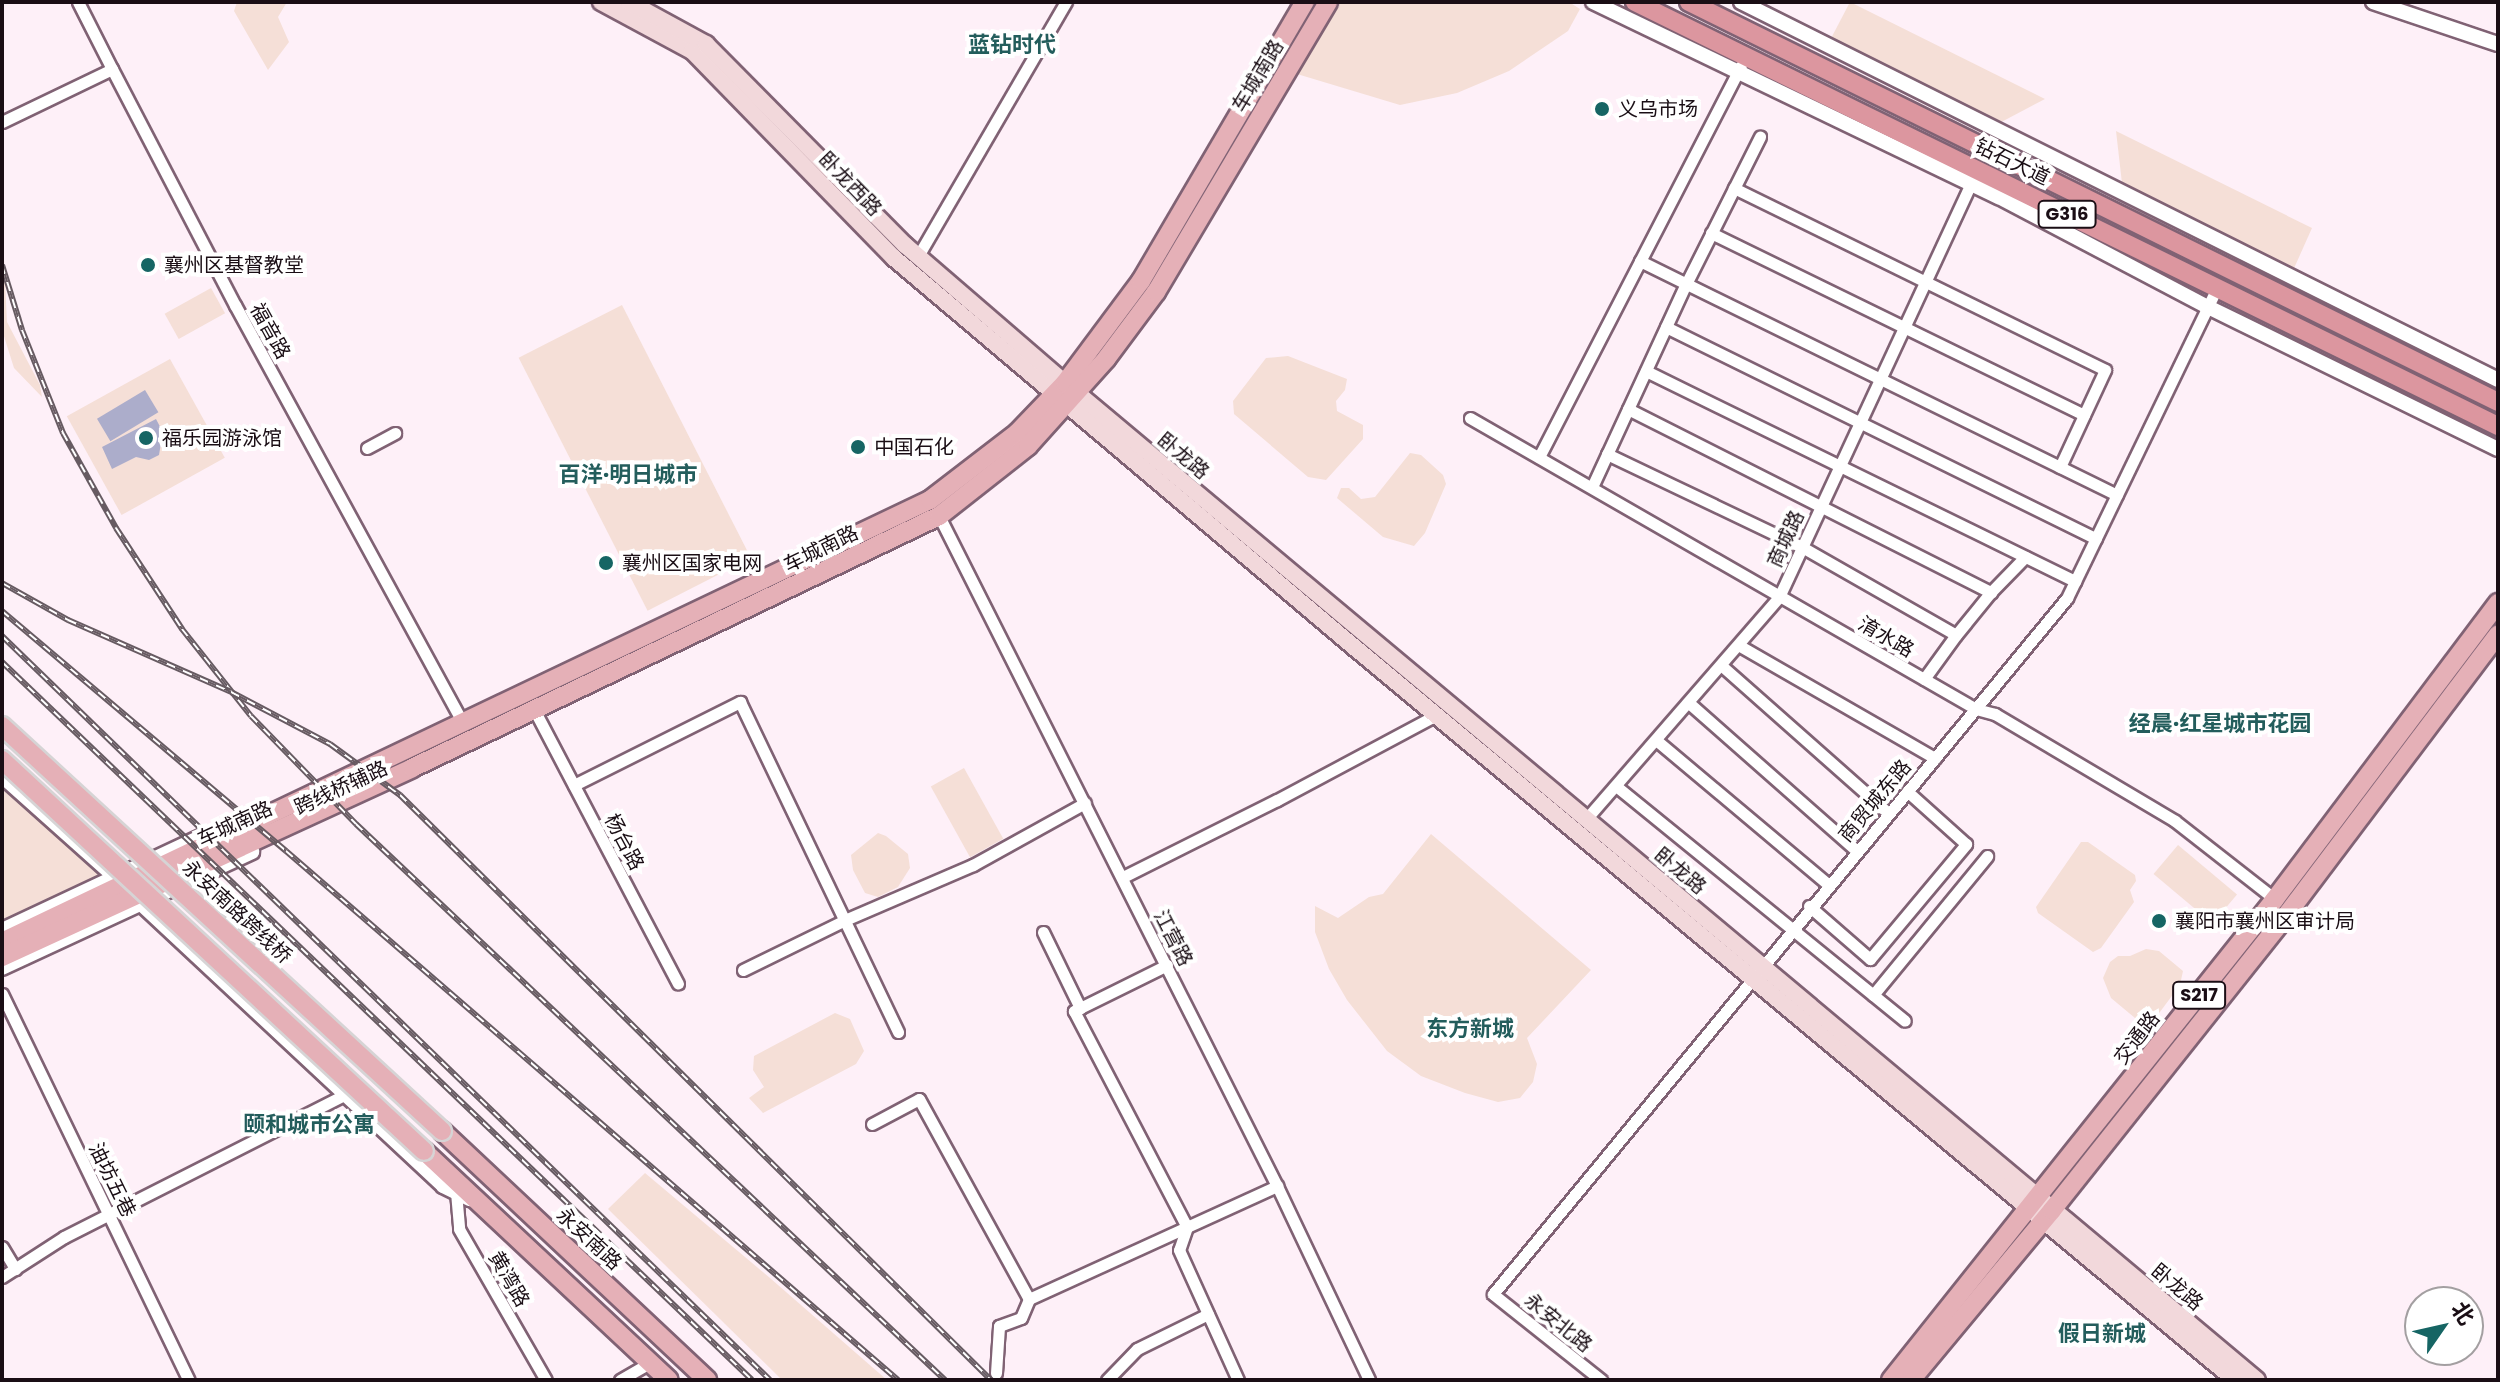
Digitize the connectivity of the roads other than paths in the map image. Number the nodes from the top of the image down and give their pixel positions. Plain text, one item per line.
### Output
1 (78, 2) edge
2 (601, 2) edge
3 (629, 2) edge
4 (1050, 2) edge
5 (1305, 2) edge
6 (1328, 2) edge
7 (1593, 2) edge
8 (1635, 2) edge
9 (1689, 2) edge
10 (1734, 2) edge
11 (1741, 2) edge
12 (2373, 2) edge
13 (1064, 5) edge
14 (1612, 8) edge
15 (1724, 19) junction
16 (2498, 44) edge
17 (1749, 56) junction
18 (1868, 67) junction
19 (112, 69) junction
20 (1737, 73) junction
21 (1858, 86) junction
22 (2, 122) edge
23 (1760, 137) dead end
24 (1974, 177) junction
25 (1734, 188) junction
26 (1711, 233) junction
27 (918, 256) junction
28 (1640, 261) junction
29 (1926, 280) junction
30 (1686, 284) junction
31 (2217, 288) junction
32 (2206, 306) junction
33 (2374, 317) junction
34 (1666, 327) junction
35 (1904, 327) junction
36 (2364, 335) junction
37 (1646, 371) junction
38 (1880, 379) junction
39 (2498, 380) edge
40 (2406, 381) junction
41 (1065, 394) junction
42 (2397, 400) junction
43 (2498, 402) edge
44 (1628, 409) junction
45 (2084, 415) junction
46 (1470, 418) dead end
47 (1860, 422) junction
48 (2498, 426) edge
49 (395, 433) dead end
50 (367, 448) dead end
51 (2498, 449) edge
52 (1607, 454) junction
53 (1539, 457) junction
54 (1840, 466) junction
55 (2060, 467) junction
56 (1592, 487) junction
57 (2117, 495) junction
58 (1821, 506) junction
59 (939, 516) junction
60 (2096, 539) junction
61 (1802, 547) junction
62 (2025, 557) junction
63 (2075, 581) junction
64 (1991, 592) junction
65 (1779, 597) junction
66 (2498, 603) edge
67 (2498, 634) edge
68 (1956, 635) junction
69 (1740, 646) junction
70 (1722, 666) junction
71 (1924, 679) junction
72 (551, 691) junction
73 (1689, 703) junction
74 (1976, 709) junction
75 (1436, 715) junction
76 (459, 716) junction
77 (538, 717) junction
78 (2, 726) edge
79 (1656, 740) junction
80 (1935, 758) junction
81 (2, 760) edge
82 (2, 776) edge
83 (574, 785) junction
84 (1616, 786) junction
85 (1907, 791) junction
86 (1085, 803) junction
87 (1888, 813) junction
88 (1587, 818) junction
89 (1857, 851) junction
90 (1987, 856) dead end
91 (115, 877) junction
92 (1123, 877) junction
93 (1829, 885) junction
94 (2275, 899) junction
95 (141, 904) junction
96 (1809, 906) junction
97 (845, 920) junction
98 (1792, 929) junction
99 (2, 930) edge
100 (1043, 932) dead end
101 (2, 942) edge
102 (2, 957) edge
103 (1167, 965) junction
104 (2, 968) edge
105 (743, 970) dead end
106 (1756, 972) junction
107 (678, 984) dead end
108 (2, 994) edge
109 (1873, 995) junction
110 (1080, 1008) junction
111 (1905, 1021) dead end
112 (898, 1032) dead end
113 (346, 1094) junction
114 (872, 1124) dead end
115 (442, 1131) joint
116 (1277, 1186) junction
117 (456, 1192) junction
118 (481, 1204) junction
119 (2040, 1210) junction
120 (108, 1215) junction
121 (1187, 1227) junction
122 (2, 1247) edge
123 (15, 1269) junction
124 (2, 1277) edge
125 (1493, 1294) joint
126 (1029, 1299) junction
127 (1208, 1314) junction
128 (644, 1321) junction
129 (628, 1341) junction
130 (650, 1363) junction
131 (996, 1373) dead end
132 (189, 1380) edge
133 (546, 1380) edge
134 (620, 1380) edge
135 (669, 1380) edge
136 (707, 1380) edge
137 (1107, 1380) edge
138 (1238, 1380) edge
139 (1369, 1380) edge
140 (1601, 1380) edge
141 (1891, 1380) edge
142 (1911, 1380) edge
143 (2235, 1380) edge
144 (2257, 1380) edge

1 - 19 street, 福音路
2 - 41 main road, 卧龙西路
3 - 27 main road, 卧龙西路
4 - 13 street
5 - 41 main road, 车城南路
6 - 41 main road, 车城南路
7 - 14 street
8 - 17 highway, 钻石大道 / G316
9 - 15 highway, 钻石大道 / G316
10 - 15 street
11 - 18 street
12 - 16 street
13 - 27 street
14 - 20 street
15 - 21 highway, 钻石大道 / G316
17 - 20 street
17 - 24 highway, 钻石大道 / G316
18 - 21 street
18 - 33 street
19 - 22 street
19 - 76 street, 福音路
20 - 24 street
20 - 28 street
21 - 36 highway, 钻石大道 / G316
23 - 25 street
24 - 29 street, 商城路
24 - 31 highway, 钻石大道 / G316
24 - 32 street
25 - 26 street
25 - 29 street
26 - 30 street
26 - 35 street
27 - 41 main road, 卧龙西路
28 - 30 street
28 - 53 street
29 - 35 street, 商城路
29 - 45 street
30 - 34 street
30 - 38 street
31 - 32 street, 商贸城东路
31 - 40 highway, 钻石大道 / G316
32 - 42 street
32 - 57 street, 商贸城东路
33 - 36 street
33 - 39 street
34 - 37 street
34 - 47 street
35 - 38 street, 商城路
35 - 45 street
36 - 43 highway, 钻石大道 / G316
37 - 44 street
37 - 54 street
38 - 47 street, 商城路
38 - 55 street
40 - 42 street
40 - 48 highway, 钻石大道 / G316
41 - 59 main road, 车城南路
41 - 72 main road, 车城南路
41 - 75 main road, 卧龙路
41 - 88 main road, 卧龙路
42 - 51 street
44 - 52 street
44 - 58 street
45 - 55 street
46 - 53 street, 淯水路
47 - 54 street, 商城路
47 - 60 street
49 - 50 street
52 - 56 street
52 - 61 street
53 - 56 street, 淯水路
54 - 58 street, 商城路
54 - 62 street
55 - 57 street
56 - 65 street, 淯水路
57 - 60 street, 商贸城东路
58 - 61 street, 商城路
58 - 64 street
59 - 72 main road, 车城南路
59 - 86 street, 江营路
60 - 63 street, 商贸城东路
61 - 65 street, 商城路
61 - 68 street
62 - 63 street
62 - 64 street
63 - 74 street, 商贸城东路
64 - 68 street
65 - 69 street, 商城路
65 - 71 street, 淯水路
66 - 94 main road, 交通路 / S217
67 - 119 main road, 交通路 / S217
68 - 71 street
69 - 70 street, 商城路
69 - 80 street
70 - 73 street, 商城路
70 - 87 street
71 - 74 street, 淯水路
72 - 76 street, 跨线桥辅路
72 - 77 street, 跨线桥辅路
72 - 101 main road, 车城南路
72 - 102 main road, 车城南路
73 - 79 street, 商城路
73 - 89 street
74 - 80 street, 商贸城东路
74 - 94 street, 淯水路
75 - 92 street
75 - 106 main road, 卧龙路
76 - 91 street, 跨线桥辅路
77 - 83 street, 杨台路
77 - 95 street, 跨线桥辅路
78 - 115 main road, 永安南路跨线桥, bridge
79 - 84 street, 商城路
79 - 93 street
80 - 85 street, 商贸城东路
81 - 118 main road, bridge
82 - 91 street
83 - 97 street
83 - 107 street, 杨台路
84 - 88 street, 商城路
84 - 98 street
85 - 87 street, 商贸城东路
85 - 96 street
86 - 92 street, 江营路
86 - 97 street
87 - 89 street, 商贸城东路
88 - 106 main road, 卧龙路
89 - 93 street, 商贸城东路
90 - 109 street
91 - 99 street, 跨线桥辅路
92 - 103 street, 江营路
93 - 96 street, 商贸城东路
94 - 119 main road, 交通路 / S217
95 - 104 street, 跨线桥辅路
95 - 113 street
96 - 98 street, 商贸城东路
97 - 105 street
97 - 112 street
98 - 106 street, 商贸城东路
98 - 109 street
100 - 110 street
103 - 110 street
103 - 116 street, 江营路
106 - 119 main road, 卧龙路
106 - 125 street, 商贸城东路
108 - 120 street, 油坊五巷
109 - 111 street
110 - 121 street
113 - 117 street
113 - 120 street
114 - 126 street
115 - 128 main road, 永安南路
116 - 121 street
116 - 139 street, 江营路
117 - 118 street
117 - 133 street, 黄湾路
118 - 129 main road
119 - 141 main road, 交通路 / S217
119 - 142 main road, 交通路 / S217
119 - 143 main road, 卧龙路
119 - 144 main road, 卧龙路
120 - 123 street
120 - 132 street, 油坊五巷
121 - 126 street
121 - 127 street
122 - 123 street
123 - 124 street
125 - 140 street, 永安北路
126 - 131 street
127 - 137 street
127 - 138 street
128 - 129 main road
128 - 136 main road, 永安南路
129 - 130 main road
130 - 134 street
130 - 135 main road

